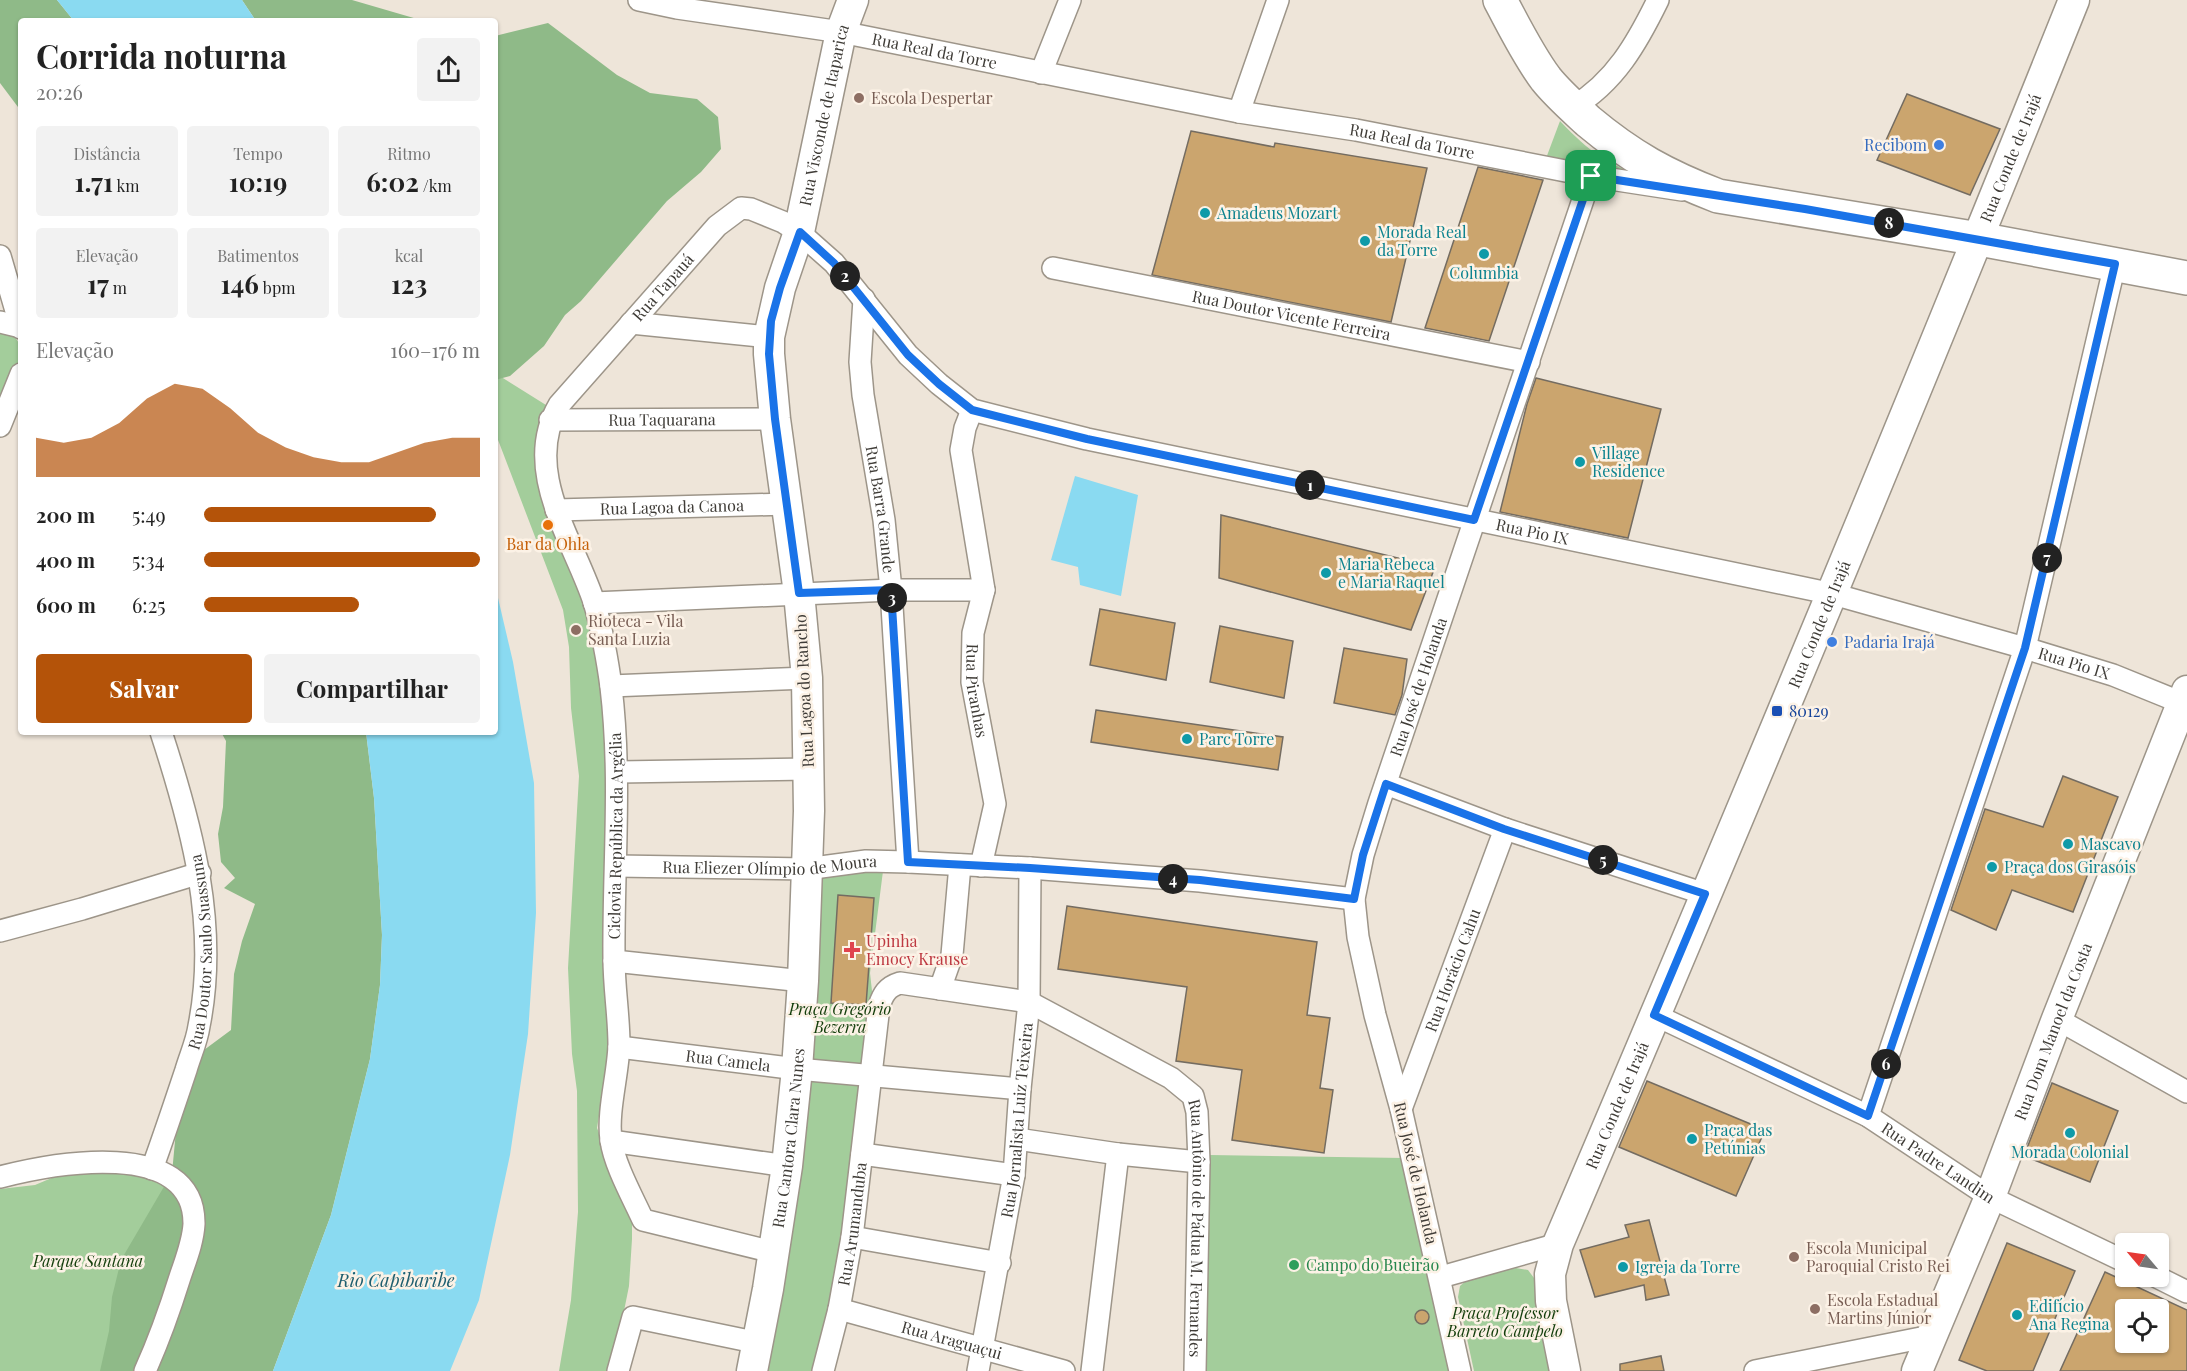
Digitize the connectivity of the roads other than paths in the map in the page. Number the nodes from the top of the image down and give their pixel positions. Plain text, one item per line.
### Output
1 (639, 0) edge
2 (853, 0) edge
3 (1070, 0) edge
4 (1278, 0) edge
5 (1500, 0) edge
6 (1658, 0) edge
7 (2074, 0) edge
8 (840, 32) junction
9 (1041, 73) junction
10 (1573, 107) junction
11 (1239, 112) junction
12 (1591, 176) junction
13 (1718, 196) junction
14 (800, 232) junction
15 (1979, 239) junction
16 (0, 256) edge
17 (2115, 264) junction
18 (1053, 268) dead end
19 (2187, 278) edge
20 (864, 299) junction
21 (18, 318) edge
22 (0, 322) edge
23 (631, 323) junction
24 (18, 327) edge
25 (769, 336) junction
26 (1529, 362) junction
27 (18, 381) edge
28 (972, 410) junction
29 (775, 419) junction
30 (550, 420) junction
31 (0, 426) edge
32 (787, 504) junction
33 (556, 510) junction
34 (1474, 520) junction
35 (891, 590) junction
36 (984, 590) junction
37 (799, 593) junction
38 (1833, 594) junction
39 (594, 603) junction
40 (2025, 648) junction
41 (807, 678) junction
42 (610, 686) junction
43 (2186, 700) edge
44 (162, 735) edge
45 (808, 769) junction
46 (618, 772) junction
47 (1386, 784) junction
48 (1504, 829) junction
49 (908, 862) junction
50 (960, 865) junction
51 (616, 866) junction
52 (981, 866) junction
53 (1030, 868) junction
54 (806, 869) junction
55 (200, 873) junction
56 (1705, 894) junction
57 (1354, 899) junction
58 (0, 931) edge
59 (614, 961) junction
60 (803, 981) junction
61 (939, 989) junction
62 (1029, 1002) junction
63 (1654, 1015) junction
64 (2057, 1019) junction
65 (619, 1047) junction
66 (797, 1070) junction
67 (871, 1077) junction
68 (1020, 1089) junction
69 (2187, 1092) edge
70 (1401, 1109) junction
71 (1868, 1116) junction
72 (1017, 1139) junction
73 (611, 1141) junction
74 (862, 1154) junction
75 (1118, 1154) junction
76 (1199, 1162) junction
77 (787, 1166) junction
78 (152, 1169) junction
79 (1014, 1175) junction
80 (0, 1177) edge
81 (1989, 1197) junction
82 (852, 1238) junction
83 (1558, 1244) junction
84 (773, 1252) junction
85 (2115, 1258) edge
86 (1000, 1263) junction
87 (1440, 1277) junction
88 (2169, 1283) edge
89 (2187, 1292) edge
90 (839, 1309) junction
91 (1931, 1336) junction
92 (984, 1349) junction
93 (755, 1357) edge
94 (145, 1371) edge
95 (618, 1371) edge
96 (823, 1371) edge
97 (978, 1371) edge
98 (1064, 1371) edge
99 (1092, 1371) edge
100 (1195, 1371) edge
101 (1460, 1371) edge
102 (1565, 1371) edge
103 (1755, 1371) edge
104 (1917, 1371) edge

1 - 8 street, Rua Real da Torre
2 - 8 main road, Rua Visconde de Itaparica
3 - 9 street
4 - 11 street
5 - 10 main road
6 - 10 street
7 - 15 main road, Rua Conde de Irajá
8 - 9 street, Rua Real da Torre
8 - 14 main road, Rua Visconde de Itaparica
9 - 11 street, Rua Real da Torre
10 - 13 main road
11 - 12 street, Rua Real da Torre
12 - 13 street, Rua Real da Torre
12 - 26 street, Rua José de Holanda
13 - 15 main road, Rua Real da Torre
14 - 20 street, Rua Pio IX
14 - 23 street, Rua Tapauá
14 - 25 main road, Rua Lagoa do Rancho
15 - 17 main road, Rua Real da Torre
15 - 38 main road, Rua Conde de Irajá
16 - 21 street
17 - 19 main road, Rua Real da Torre
17 - 40 street
18 - 26 street, Rua Doutor Vicente Ferreira
20 - 28 street, Rua Pio IX
20 - 35 street, Rua Barra Grande
22 - 24 street
23 - 25 street
23 - 30 street, Rua Tapauá
25 - 29 main road, Rua Lagoa do Rancho
26 - 34 street, Rua José de Holanda
27 - 31 street
28 - 34 street, Rua Pio IX
28 - 36 street, Rua Piranhas
29 - 30 street, Rua Taquarana
29 - 32 main road, Rua Lagoa do Rancho
30 - 33 street, Ciclovia República da Argélia
32 - 33 street, Rua Lagoa da Canoa
32 - 37 main road, Rua Lagoa do Rancho
33 - 39 street, Ciclovia República da Argélia
34 - 38 street, Rua Pio IX
34 - 47 street, Rua José de Holanda
35 - 36 street
35 - 37 street
35 - 49 street, Rua Barra Grande
36 - 52 street, Rua Piranhas
37 - 39 street
37 - 41 main road, Rua Lagoa do Rancho
38 - 40 street, Rua Pio IX
38 - 56 main road, Rua Conde de Irajá
39 - 42 street, Ciclovia República da Argélia
40 - 43 street, Rua Pio IX
40 - 71 street
41 - 42 street
41 - 45 main road, Rua Lagoa do Rancho
42 - 46 street, Ciclovia República da Argélia
43 - 64 main road, Rua Dom Manoel da Costa
44 - 55 street, Rua Doutor Saulo Suassuna
45 - 46 street
45 - 54 main road, Rua Lagoa do Rancho
46 - 51 street, Ciclovia República da Argélia
47 - 48 street
47 - 57 street, Rua José de Holanda
48 - 56 street
48 - 70 street, Rua Horácio Cahu
49 - 50 street, Rua Eliezer Olímpio de Moura
49 - 54 street, Rua Eliezer Olímpio de Moura
50 - 52 street, Rua Eliezer Olímpio de Moura
50 - 61 street
51 - 54 street, Rua Eliezer Olímpio de Moura
51 - 59 street, Ciclovia República da Argélia
52 - 53 street, Rua Eliezer Olímpio de Moura
53 - 57 street, Rua Eliezer Olímpio de Moura
53 - 62 street, Rua Jornalista Luiz Teixeira
54 - 60 main road, Rua Cantora Clara Nunes
55 - 58 street
55 - 78 street, Rua Doutor Saulo Suassuna
56 - 63 main road, Rua Conde de Irajá
57 - 70 street, Rua José de Holanda
59 - 60 street
59 - 65 street, Ciclovia República da Argélia
60 - 66 main road, Rua Cantora Clara Nunes
61 - 62 street, Rua Antônio de Pádua M. Fernandes
61 - 67 street, Rua Arumanduba
62 - 68 street, Rua Jornalista Luiz Teixeira
62 - 76 street, Rua Antônio de Pádua M. Fernandes
63 - 71 street, Rua Padre Landim
63 - 83 main road, Rua Conde de Irajá
64 - 69 street
64 - 81 main road, Rua Dom Manoel da Costa
65 - 66 street, Rua Camela
65 - 73 street, Ciclovia República da Argélia
66 - 67 street, Rua Camela
66 - 77 main road, Rua Cantora Clara Nunes
67 - 68 street, Rua Camela
67 - 74 street, Rua Arumanduba
68 - 72 street, Rua Jornalista Luiz Teixeira
70 - 87 street, Rua José de Holanda
71 - 81 street, Rua Padre Landim
72 - 75 street
72 - 79 street, Rua Jornalista Luiz Teixeira
73 - 77 street
73 - 84 street, Ciclovia República da Argélia
74 - 79 street
74 - 82 street, Rua Arumanduba
75 - 76 street
75 - 99 street
76 - 100 street, Rua Antônio de Pádua M. Fernandes
77 - 84 main road, Rua Cantora Clara Nunes
78 - 80 street
78 - 94 street
79 - 86 street, Rua Jornalista Luiz Teixeira
81 - 85 street, Rua Padre Landim
81 - 91 main road, Rua Dom Manoel da Costa
82 - 86 street
82 - 90 street, Rua Arumanduba
83 - 87 street
83 - 102 main road, Rua Conde de Irajá
84 - 93 main road, Rua Cantora Clara Nunes
86 - 92 street, Rua Jornalista Luiz Teixeira
87 - 101 street, Rua José de Holanda
88 - 89 street
90 - 92 street, Rua Araguaçui
90 - 96 street, Rua Arumanduba
91 - 103 street
91 - 104 main road, Rua Dom Manoel da Costa
92 - 97 street, Rua Jornalista Luiz Teixeira
92 - 98 street, Rua Araguaçui
93 - 95 street

